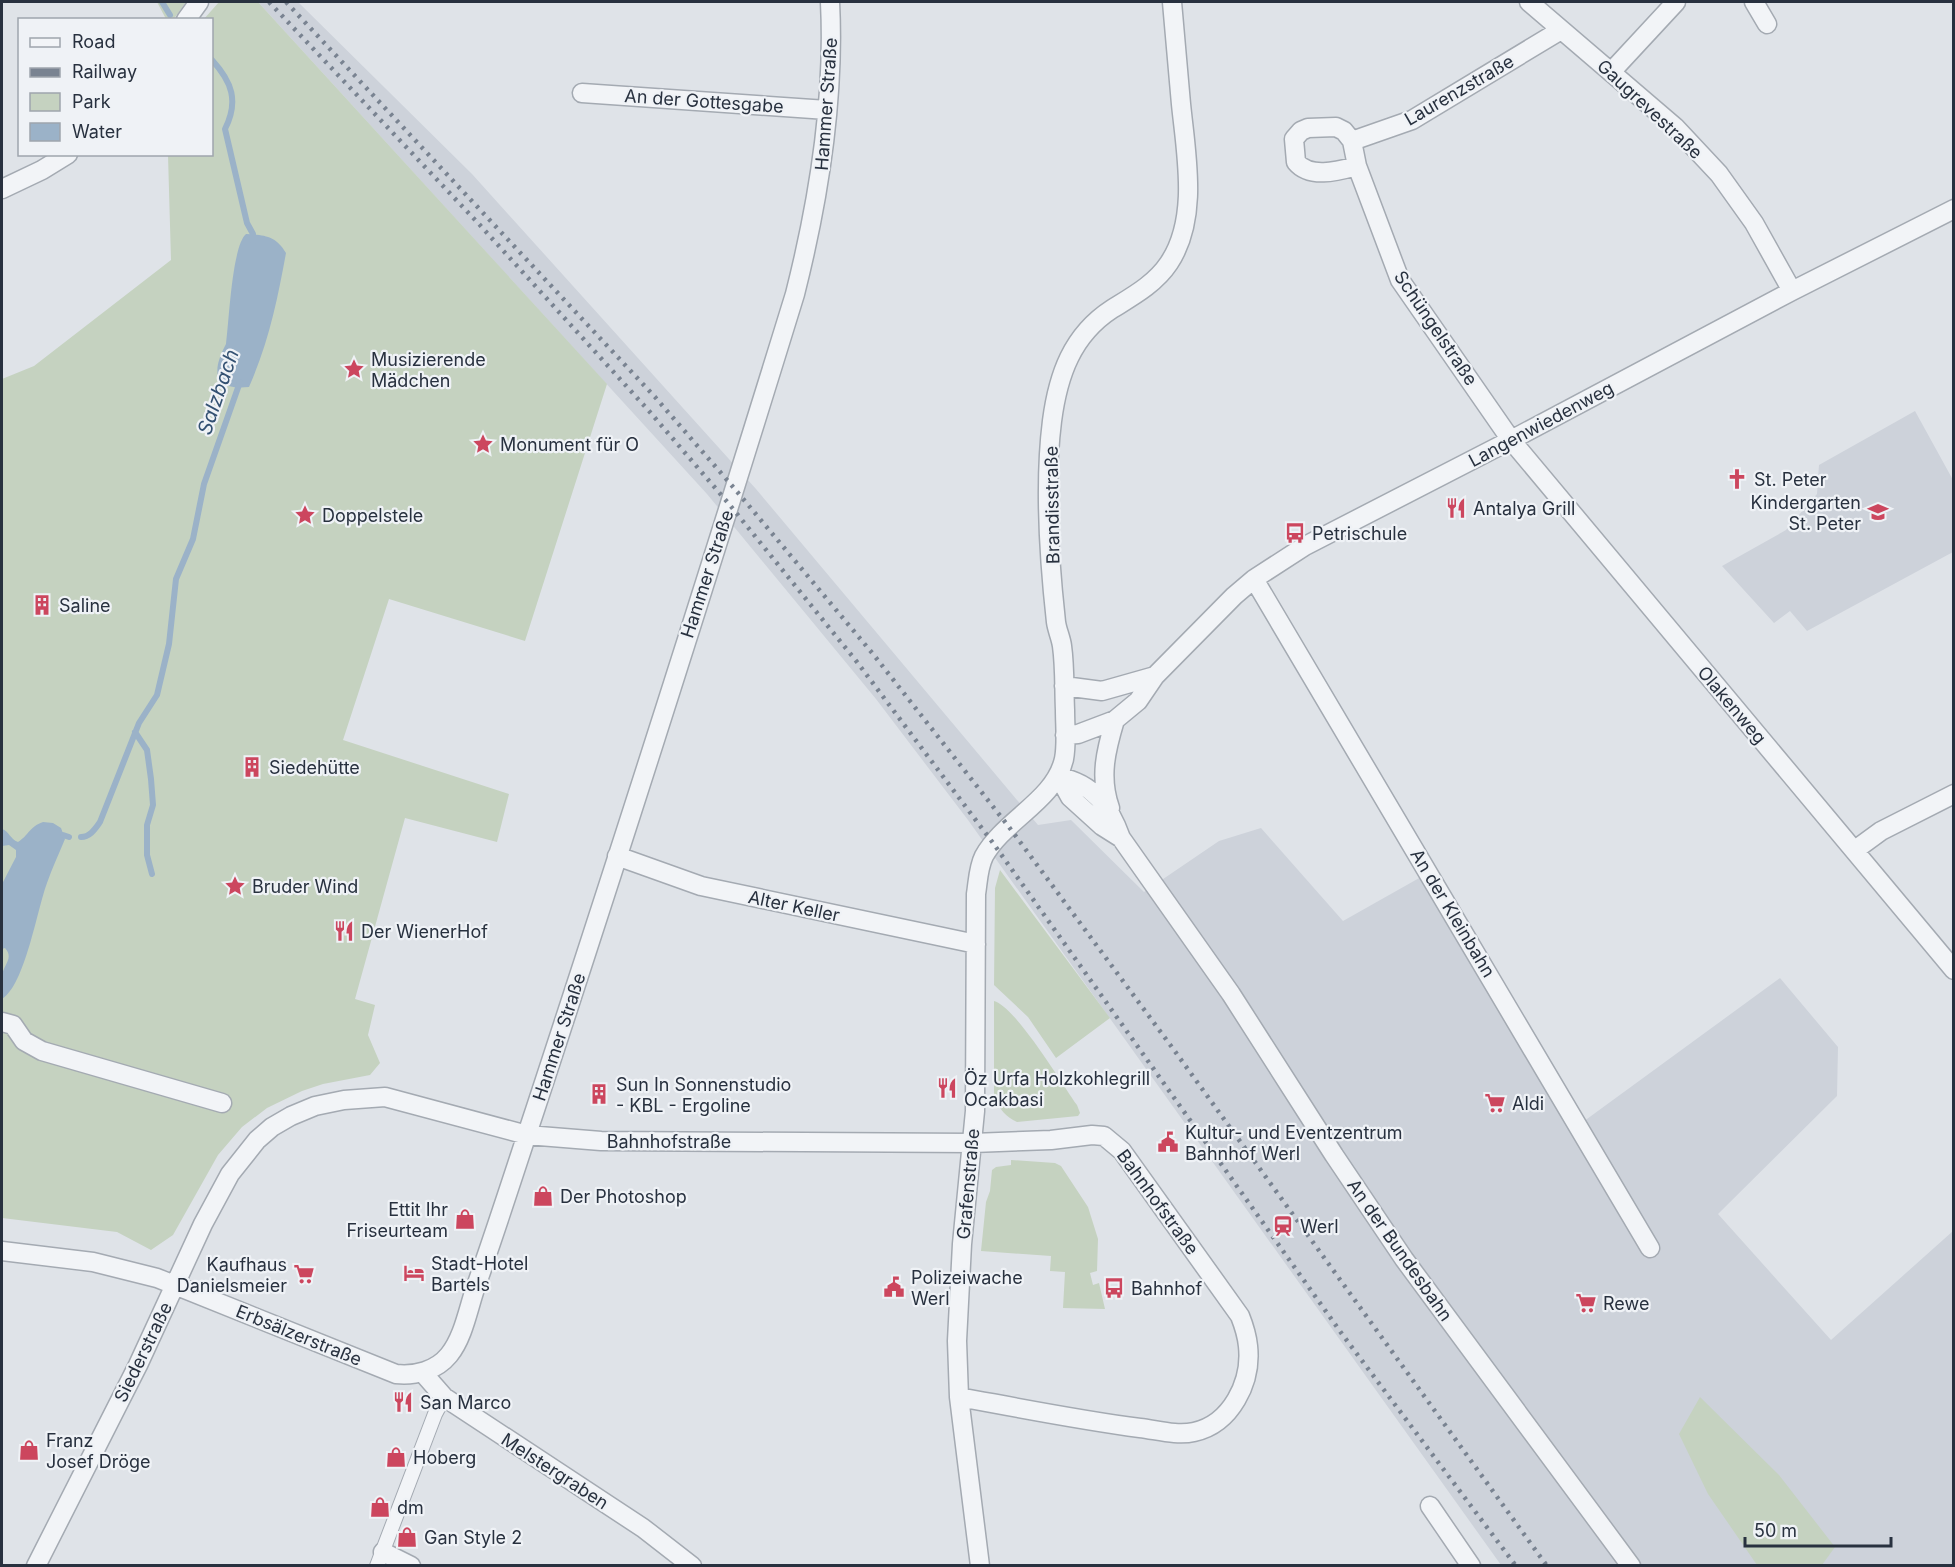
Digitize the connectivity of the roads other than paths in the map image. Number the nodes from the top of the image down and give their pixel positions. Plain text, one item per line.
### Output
1 (199, 2) edge
2 (830, 2) edge
3 (1172, 2) edge
4 (1529, 2) edge
5 (1676, 2) edge
6 (1754, 2) edge
7 (187, 18) edge
8 (1767, 24) dead end
9 (1561, 30) junction
10 (1612, 71) junction
11 (582, 93) dead end
12 (827, 110) junction
13 (1352, 141) junction
14 (65, 156) edge
15 (1357, 166) junction
16 (2, 189) edge
17 (1953, 209) edge
18 (1792, 291) junction
19 (1511, 440) junction
20 (1254, 579) junction
21 (1155, 676) junction
22 (1064, 686) junction
23 (1115, 720) junction
24 (1065, 735) junction
25 (1059, 777) junction
26 (1953, 794) edge
27 (1114, 818) junction
28 (1121, 838) junction
29 (1855, 850) junction
30 (616, 856) junction
31 (976, 945) junction
32 (1953, 970) edge
33 (2, 1022) edge
34 (222, 1102) dead end
35 (527, 1135) junction
36 (973, 1143) junction
37 (1650, 1248) dead end
38 (2, 1251) edge
39 (176, 1285) junction
40 (423, 1372) junction
41 (444, 1397) junction
42 (959, 1397) junction
43 (1430, 1506) dead end
44 (380, 1559) edge
45 (36, 1566) edge
46 (411, 1566) edge
47 (692, 1566) edge
48 (980, 1566) edge
49 (1471, 1566) edge
50 (1630, 1566) edge

1 - 7 street
2 - 12 street, Hammer Straße
3 - 22 street, Brandisstraße
4 - 9 street, Gaugrevestraße
5 - 10 street
6 - 8 street
9 - 10 street, Gaugrevestraße
9 - 13 street, Laurenzstraße
10 - 18 street, Gaugrevestraße
11 - 12 street, An der Gottesgabe
12 - 30 street, Hammer Straße
13 - 15 street, Schüngelstraße
13 - 15 street
14 - 16 street
15 - 19 street, Schüngelstraße
17 - 18 street, Langenwiedenweg
18 - 19 street, Langenwiedenweg
19 - 20 street, Langenwiedenweg
19 - 29 street, Olakenweg
20 - 21 street, Langenwiedenweg
20 - 37 street, An der Kleinbahn
21 - 22 street, Langenwiedenweg
21 - 23 street, Langenwiedenweg
22 - 24 street, Brandisstraße
23 - 24 street, Langenwiedenweg
23 - 27 street
24 - 25 street
25 - 27 street, An der Bundesbahn
25 - 28 street, An der Bundesbahn
25 - 31 street
26 - 29 street
27 - 28 street, An der Bundesbahn
28 - 50 street, An der Bundesbahn
29 - 32 street, Olakenweg
30 - 31 street, Alter Keller
30 - 35 street, Hammer Straße
31 - 36 street, Grafenstraße
33 - 34 street
35 - 36 street, Bahnhofstraße
35 - 39 street, Siederstraße
35 - 40 street, Hammer Straße
36 - 42 street, Grafenstraße
36 - 42 street, Bahnhofstraße
38 - 39 street, Erbsälzerstraße
39 - 40 street, Erbsälzerstraße
39 - 45 street, Siederstraße
40 - 41 street, Melstergraben
41 - 44 street
41 - 47 street, Melstergraben
42 - 48 street, Grafenstraße
43 - 49 street
44 - 46 street

